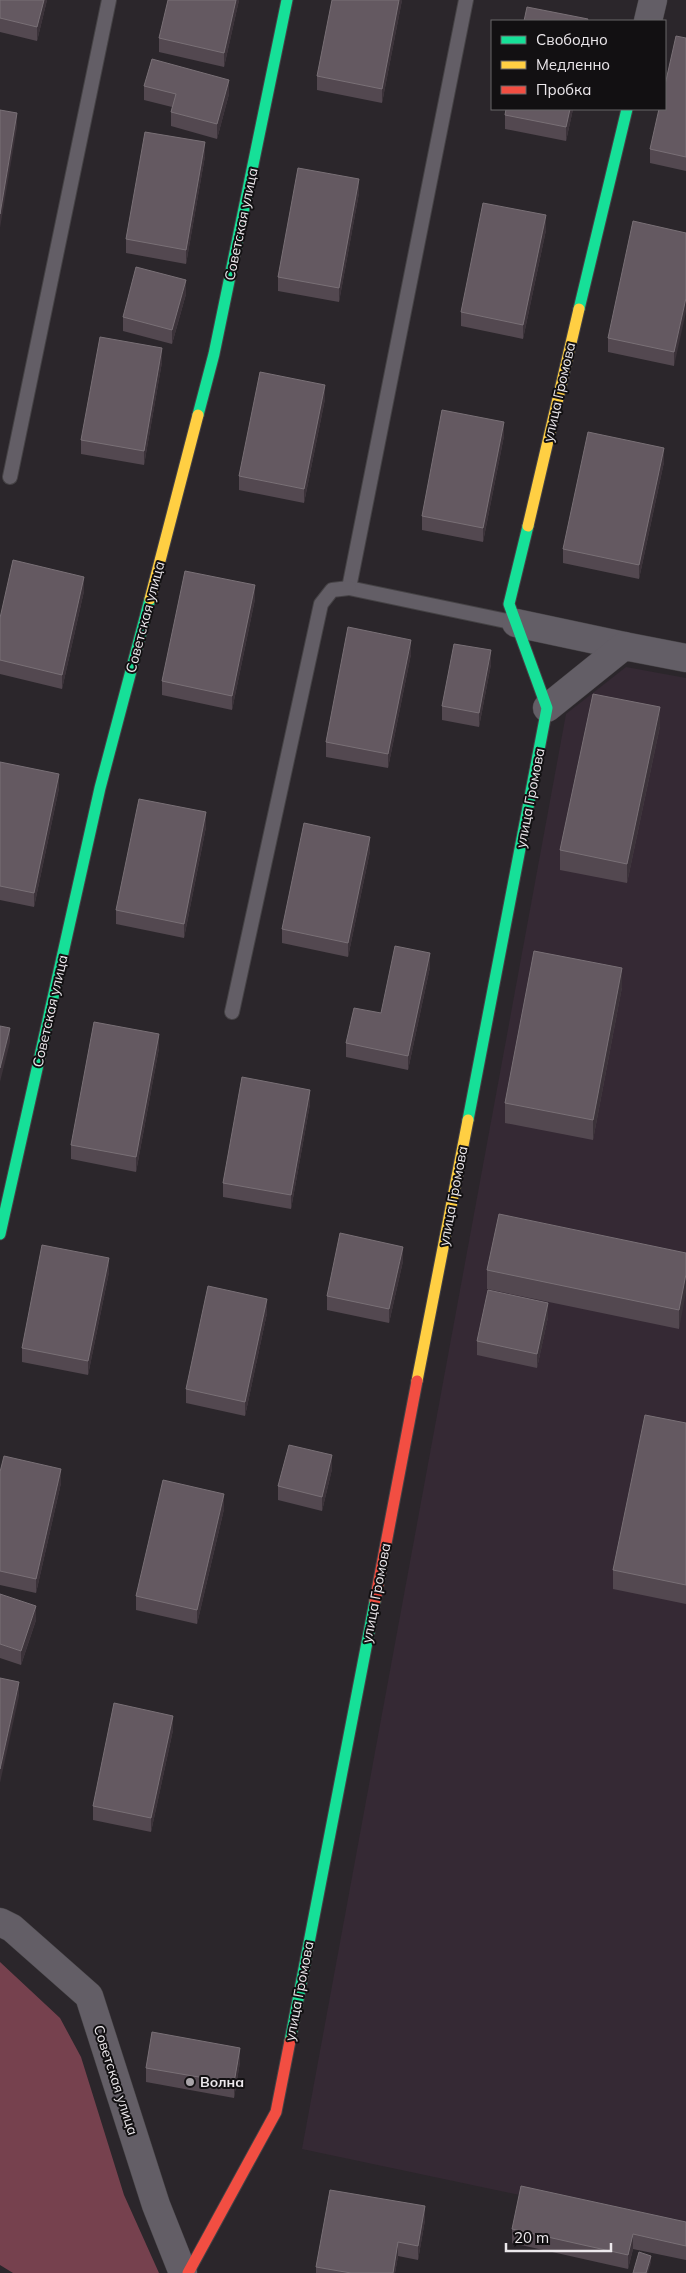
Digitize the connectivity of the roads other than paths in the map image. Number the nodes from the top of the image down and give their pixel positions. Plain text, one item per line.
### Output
1 (109, 0) edge
2 (287, 0) edge
3 (466, 0) edge
4 (653, 0) edge
5 (648, 20) edge
6 (627, 110) edge
7 (10, 477) dead end
8 (349, 588) junction
9 (516, 623) junction
10 (624, 646) junction
11 (686, 658) edge
12 (547, 708) junction
13 (232, 1012) dead end
14 (0, 1234) edge
15 (0, 1922) edge
16 (183, 2273) edge
17 (188, 2273) edge

1 - 7 lane
2 - 14 street, Советская улица
3 - 8 lane
4 - 5 street
6 - 9 street, улица Громова
8 - 9 lane
8 - 13 lane
9 - 10 street
9 - 12 street, улица Громова
10 - 11 street
10 - 12 street
12 - 17 street, улица Громова
15 - 16 street, Советская улица

